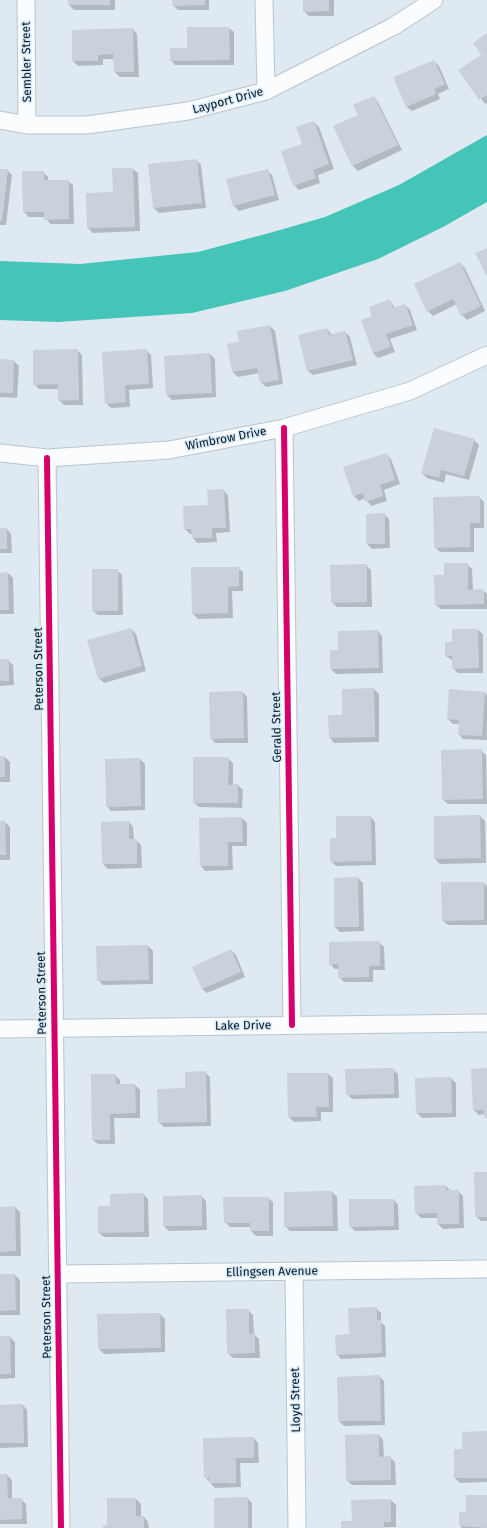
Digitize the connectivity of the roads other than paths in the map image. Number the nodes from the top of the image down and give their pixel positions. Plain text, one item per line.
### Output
1 (26, 0) edge
2 (264, 0) edge
3 (434, 0) edge
4 (266, 91) junction
5 (0, 120) edge
6 (27, 125) junction
7 (487, 354) edge
8 (284, 428) junction
9 (0, 453) edge
10 (47, 458) junction
11 (487, 1023) edge
12 (292, 1025) junction
13 (54, 1028) junction
14 (0, 1029) edge
15 (487, 1269) edge
16 (294, 1272) junction
17 (58, 1274) junction
18 (61, 1528) edge
19 (297, 1528) edge

1 - 6 street, Sembler Street
2 - 4 street
3 - 4 street, Layport Drive
4 - 6 street, Layport Drive
5 - 6 street, Layport Drive
7 - 8 street, Wimbrow Drive
8 - 10 street, Wimbrow Drive
8 - 12 street, Gerald Street
9 - 10 street, Wimbrow Drive
10 - 13 street, Peterson Street
11 - 12 street, Lake Drive
12 - 13 street, Lake Drive
13 - 14 street, Lake Drive
13 - 17 street, Peterson Street
15 - 16 street, Ellingsen Avenue
16 - 17 street, Ellingsen Avenue
16 - 19 street, Lloyd Street
17 - 18 street, Peterson Street

